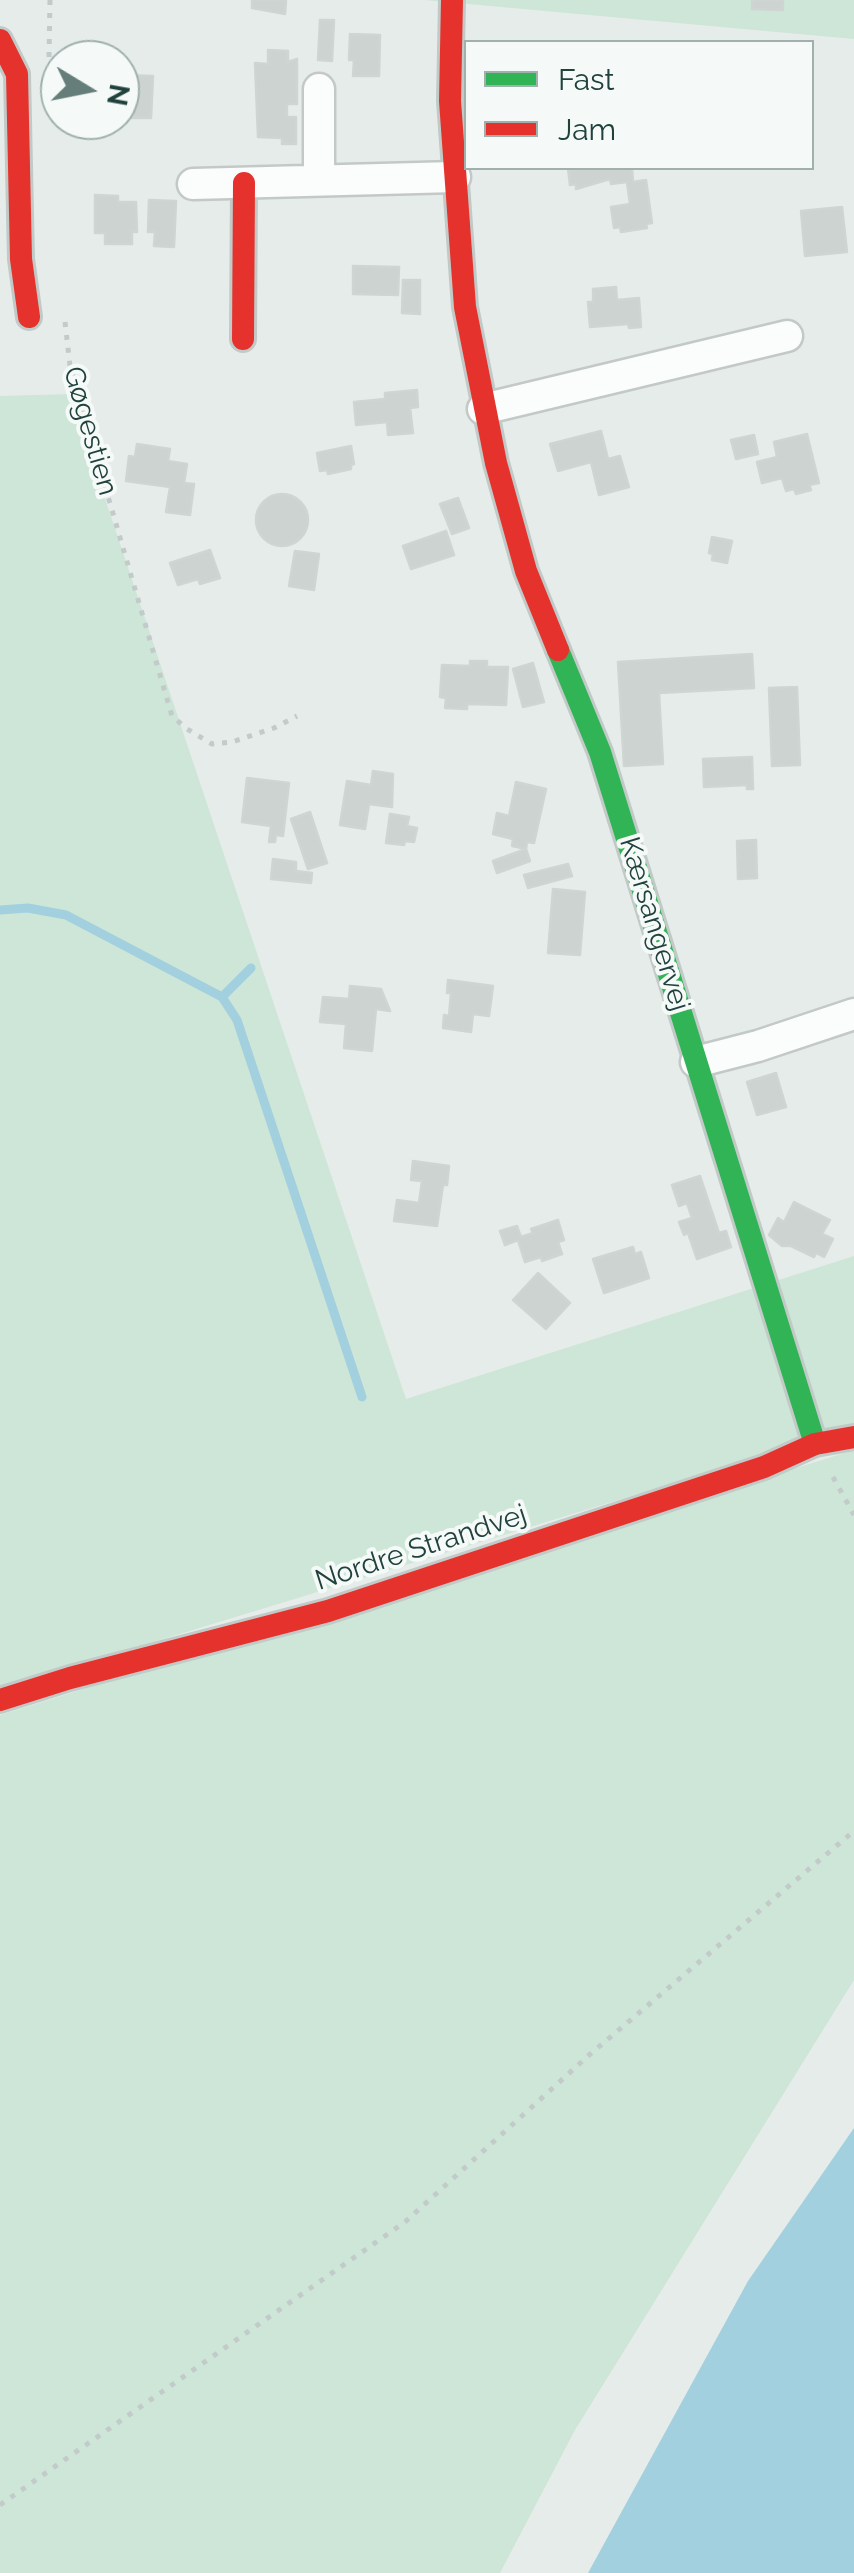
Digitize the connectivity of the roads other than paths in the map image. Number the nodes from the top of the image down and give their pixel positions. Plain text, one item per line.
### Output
1 (452, 0) edge
2 (0, 40) edge
3 (319, 89) dead end
4 (455, 177) junction
5 (318, 180) junction
6 (244, 183) junction
7 (193, 184) dead end
8 (29, 317) dead end
9 (787, 336) dead end
10 (244, 339) dead end
11 (482, 409) junction
12 (854, 1014) edge
13 (696, 1062) junction
14 (854, 1437) edge
15 (815, 1444) junction
16 (0, 1700) edge

1 - 4 street, Kærsangervej
2 - 8 street
3 - 5 street
4 - 5 street
4 - 11 street, Kærsangervej
5 - 6 street
6 - 7 street
6 - 10 street
9 - 11 street
11 - 13 street, Kærsangervej
12 - 13 street
13 - 15 street, Kærsangervej
14 - 15 street, Nordre Strandvej
15 - 16 street, Nordre Strandvej

